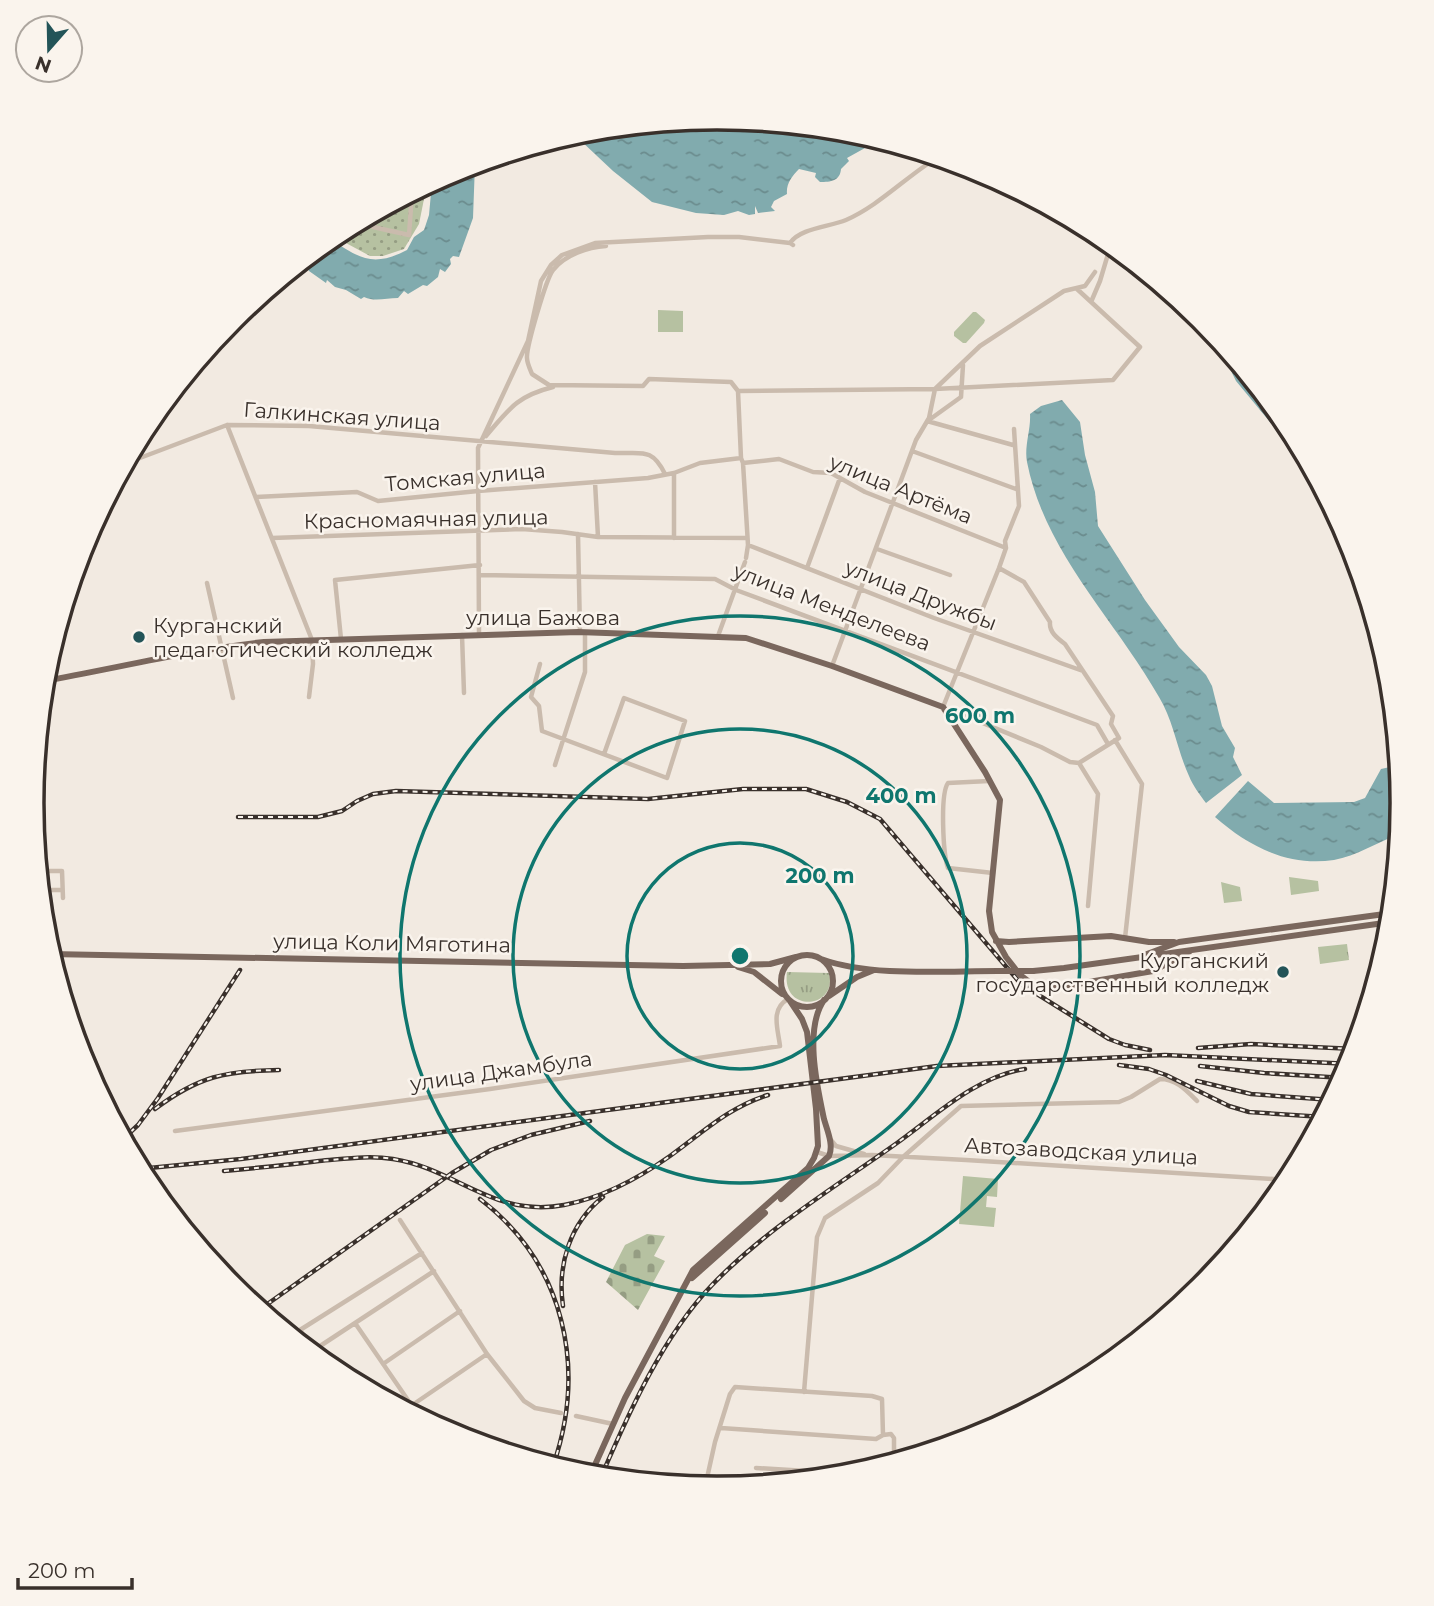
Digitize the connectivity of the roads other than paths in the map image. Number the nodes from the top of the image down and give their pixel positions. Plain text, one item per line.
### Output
1 (928, 164) edge
2 (411, 203) edge
3 (370, 226) edge
4 (606, 246) dead end
5 (1108, 255) edge
6 (1095, 272) dead end
7 (1077, 289) junction
8 (1091, 302) junction
9 (963, 364) junction
10 (559, 386) junction
11 (963, 388) junction
12 (935, 389) junction
13 (738, 391) junction
14 (928, 421) junction
15 (228, 425) junction
16 (1014, 429) dead end
17 (481, 442) junction
18 (1013, 445) junction
19 (912, 451) junction
20 (139, 459) edge
21 (742, 461) junction
22 (674, 473) junction
23 (665, 474) junction
24 (840, 478) junction
25 (595, 482) junction
26 (1016, 489) junction
27 (478, 491) junction
28 (256, 497) junction
29 (894, 502) junction
30 (479, 529) junction
31 (579, 534) junction
32 (598, 537) junction
33 (272, 538) junction
34 (674, 538) junction
35 (747, 538) junction
36 (748, 545) junction
37 (1006, 548) junction
38 (877, 549) junction
39 (480, 565) junction
40 (807, 568) junction
41 (999, 568) junction
42 (480, 575) junction
43 (950, 575) dead end
44 (579, 576) junction
45 (207, 583) dead end
46 (862, 589) junction
47 (736, 590) junction
48 (846, 631) junction
49 (972, 631) junction
50 (582, 632) junction
51 (462, 634) junction
52 (479, 634) junction
53 (718, 636) junction
54 (341, 639) junction
55 (312, 640) junction
56 (222, 646) junction
57 (540, 664) dead end
58 (832, 666) junction
59 (957, 671) junction
60 (1083, 671) junction
61 (56, 679) edge
62 (464, 693) dead end
63 (309, 697) dead end
64 (233, 698) dead end
65 (943, 707) junction
66 (947, 714) junction
67 (563, 739) junction
68 (1117, 739) junction
69 (1108, 744) junction
70 (604, 754) junction
71 (1079, 763) junction
72 (555, 765) dead end
73 (991, 781) junction
74 (48, 870) edge
75 (993, 873) junction
76 (50, 890) edge
77 (62, 890) junction
78 (63, 898) dead end
79 (1088, 906) dead end
80 (1380, 915) edge
81 (1379, 924) edge
82 (1125, 938) junction
83 (1209, 939) junction
84 (1133, 940) junction
85 (996, 941) junction
86 (1179, 942) junction
87 (1211, 948) junction
88 (1190, 951) junction
89 (62, 954) edge
90 (796, 957) junction
91 (1137, 957) junction
92 (821, 959) junction
93 (733, 966) junction
94 (876, 970) junction
95 (788, 999) junction
96 (826, 999) junction
97 (1197, 1101) dead end
98 (175, 1131) dead end
99 (827, 1131) junction
100 (817, 1152) junction
101 (872, 1155) junction
102 (832, 1156) junction
103 (903, 1157) junction
104 (1275, 1179) edge
105 (400, 1220) dead end
106 (422, 1253) junction
107 (433, 1271) junction
108 (683, 1287) junction
109 (460, 1311) junction
110 (355, 1324) junction
111 (301, 1332) edge
112 (320, 1346) edge
113 (487, 1354) junction
114 (383, 1364) junction
115 (804, 1392) junction
116 (409, 1402) edge
117 (414, 1404) edge
118 (561, 1413) dead end
119 (576, 1416) dead end
120 (613, 1424) junction
121 (721, 1428) junction
122 (883, 1435) junction
123 (894, 1452) edge
124 (595, 1464) edge
125 (756, 1468) dead end
126 (800, 1471) edge
127 (707, 1476) edge

1 - 17 street
2 - 3 street
4 - 10 street
5 - 8 street
6 - 7 street
7 - 8 street
7 - 9 street
8 - 11 street
9 - 11 street
9 - 12 street
10 - 13 street
10 - 17 street
11 - 12 street
11 - 14 street
12 - 13 street
12 - 14 street
13 - 21 street
14 - 18 street
14 - 19 street
15 - 17 street, Галкинская улица
15 - 20 street, Галкинская улица
15 - 28 street
16 - 18 street
17 - 23 street, Галкинская улица
17 - 27 street
18 - 26 street
19 - 26 street
19 - 29 street
21 - 22 street, улица Артёма
21 - 24 street, улица Артёма
21 - 35 street
22 - 23 street, улица Артёма
22 - 34 street
23 - 25 street, улица Артёма
24 - 29 street, улица Артёма
24 - 40 street
25 - 27 street, Томская улица
25 - 32 street
26 - 37 street
27 - 28 street, Томская улица
27 - 30 street
28 - 33 street
29 - 37 street, улица Артёма
29 - 38 street
30 - 31 street, Красномаячная улица
30 - 33 street, Красномаячная улица
30 - 39 street
31 - 32 street
31 - 44 street
32 - 34 street
33 - 55 street
34 - 35 street
35 - 36 street
36 - 40 street, улица Дружбы
36 - 47 street
37 - 41 street
38 - 43 street
38 - 46 street
39 - 42 street
39 - 54 street
40 - 46 street, улица Дружбы
41 - 49 street
41 - 60 street
42 - 44 street, улица Менделеева
42 - 52 street
44 - 47 street, улица Менделеева
44 - 50 street
45 - 56 street
46 - 48 street
46 - 49 street, улица Дружбы
47 - 48 street, улица Менделеева
47 - 53 street
48 - 58 street
48 - 59 street, улица Менделеева
49 - 59 street
49 - 60 street, улица Дружбы
50 - 52 main road, улица Бажова
50 - 53 main road, улица Бажова
50 - 67 street
51 - 52 main road, улица Бажова
51 - 54 main road, улица Бажова
51 - 62 street
53 - 58 main road, улица Бажова
54 - 55 main road, улица Бажова
55 - 56 main road, улица Бажова
55 - 63 street
56 - 61 main road, улица Бажова
56 - 64 street
57 - 67 street
58 - 65 main road, улица Бажова
59 - 65 street
59 - 69 street, улица Менделеева
60 - 68 street
65 - 66 main road
66 - 71 street
66 - 73 main road
67 - 70 street
67 - 72 street
68 - 69 street
68 - 82 street
69 - 71 street
70 - 70 street
71 - 79 street
73 - 75 main road
73 - 75 street
74 - 77 street
75 - 85 main road
76 - 77 street
77 - 78 street
80 - 83 main road
81 - 87 main road
82 - 84 main road
82 - 85 main road
83 - 86 main road
83 - 87 main road
84 - 86 main road
84 - 91 main road
85 - 88 main road
86 - 91 main road
87 - 88 main road
88 - 91 main road
89 - 93 main road, улица Коли Мяготина
90 - 92 main road
90 - 93 main road, улица Коли Мяготина
90 - 95 main road
91 - 94 main road, bridge
92 - 94 main road
92 - 96 main road
93 - 95 main road, улица Коли Мяготина
94 - 96 main road
95 - 96 main road
95 - 98 street, улица Джамбула
95 - 100 main road
96 - 99 main road
97 - 103 street
99 - 101 street
99 - 102 main road
100 - 102 street
100 - 108 main road
101 - 102 street
101 - 103 street, Автозаводская улица
102 - 108 main road
103 - 104 street, Автозаводская улица
103 - 115 street
105 - 106 street
106 - 107 street
106 - 111 street
107 - 109 street
107 - 110 street
108 - 120 main road
109 - 113 street
109 - 114 street
110 - 112 street
110 - 114 street
113 - 117 street
113 - 118 street
114 - 116 street
115 - 121 street
115 - 122 street
119 - 120 street
120 - 124 main road
121 - 122 street
121 - 127 street
122 - 123 street
125 - 126 street

